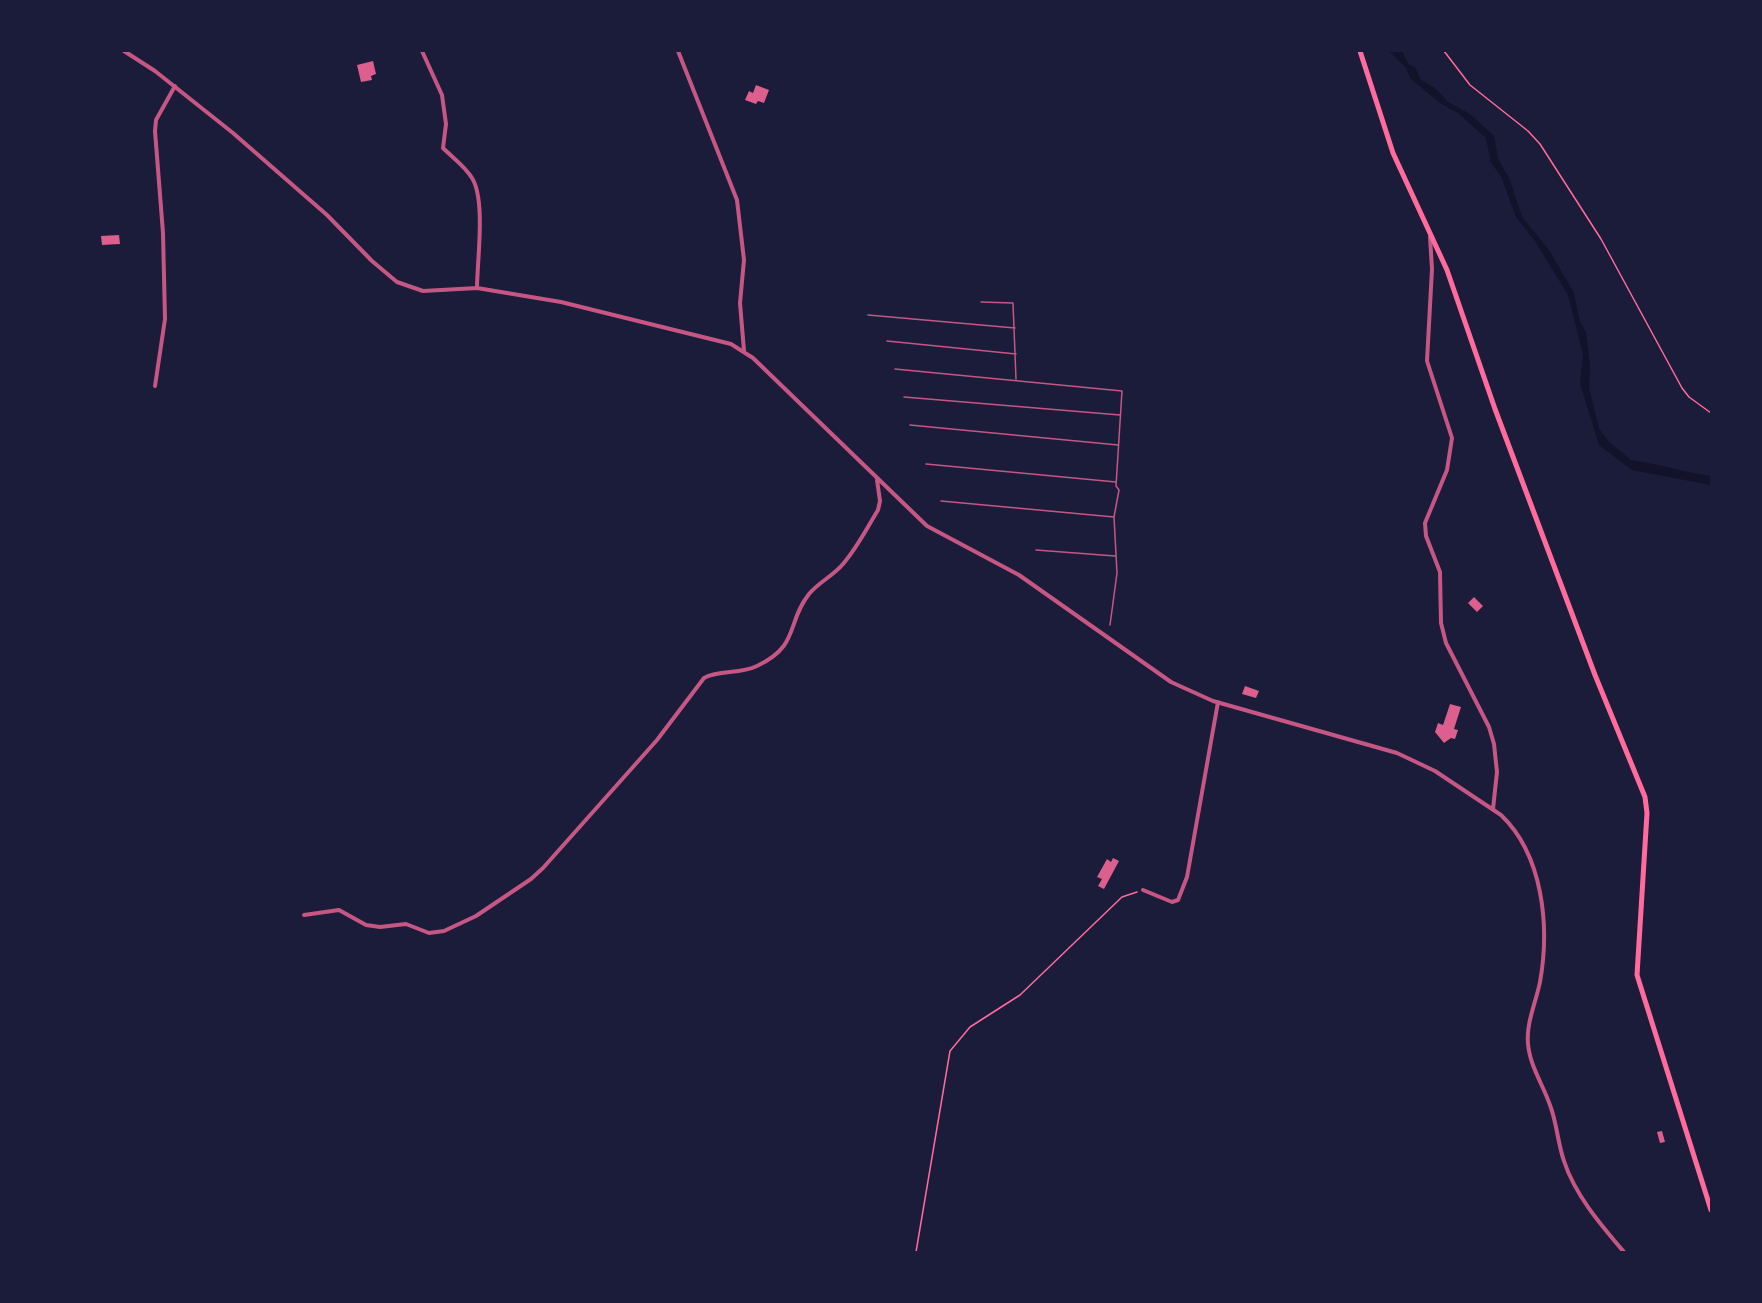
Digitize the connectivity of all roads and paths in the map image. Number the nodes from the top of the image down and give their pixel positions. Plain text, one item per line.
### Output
1 (124, 51) edge
2 (422, 51) edge
3 (678, 51) edge
4 (1360, 51) edge
5 (1444, 51) edge
6 (175, 86) junction
7 (1429, 229) junction
8 (477, 288) junction
9 (981, 302) dead end
10 (868, 315) dead end
11 (1015, 328) junction
12 (887, 341) dead end
13 (744, 351) junction
14 (1016, 354) junction
15 (895, 369) dead end
16 (1016, 380) junction
17 (155, 386) dead end
18 (904, 398) dead end
19 (1711, 414) edge
20 (1121, 415) junction
21 (910, 425) dead end
22 (1119, 445) junction
23 (926, 464) dead end
24 (877, 479) junction
25 (1116, 482) junction
26 (941, 501) dead end
27 (1114, 517) junction
28 (1036, 550) dead end
29 (1117, 556) junction
30 (1110, 624) dead end
31 (1218, 702) junction
32 (1493, 808) junction
33 (1143, 890) joint
34 (304, 915) dead end
35 (1711, 1210) edge
36 (916, 1252) edge
37 (1624, 1252) edge

1 - 6 street
2 - 8 street
3 - 13 street
4 - 7 main road
5 - 19 path
6 - 8 street
6 - 17 street
7 - 32 street
7 - 35 main road
8 - 13 street
9 - 11 lane
10 - 11 lane
11 - 14 lane
12 - 14 lane
13 - 24 street
14 - 16 lane
15 - 16 lane
16 - 20 lane
18 - 20 lane
20 - 22 lane
21 - 22 lane
22 - 25 lane
23 - 25 lane
24 - 31 street
24 - 34 street
25 - 27 lane
26 - 27 lane
27 - 29 lane
28 - 29 lane
29 - 30 lane
31 - 32 street
31 - 33 street
32 - 37 street
33 - 36 path

